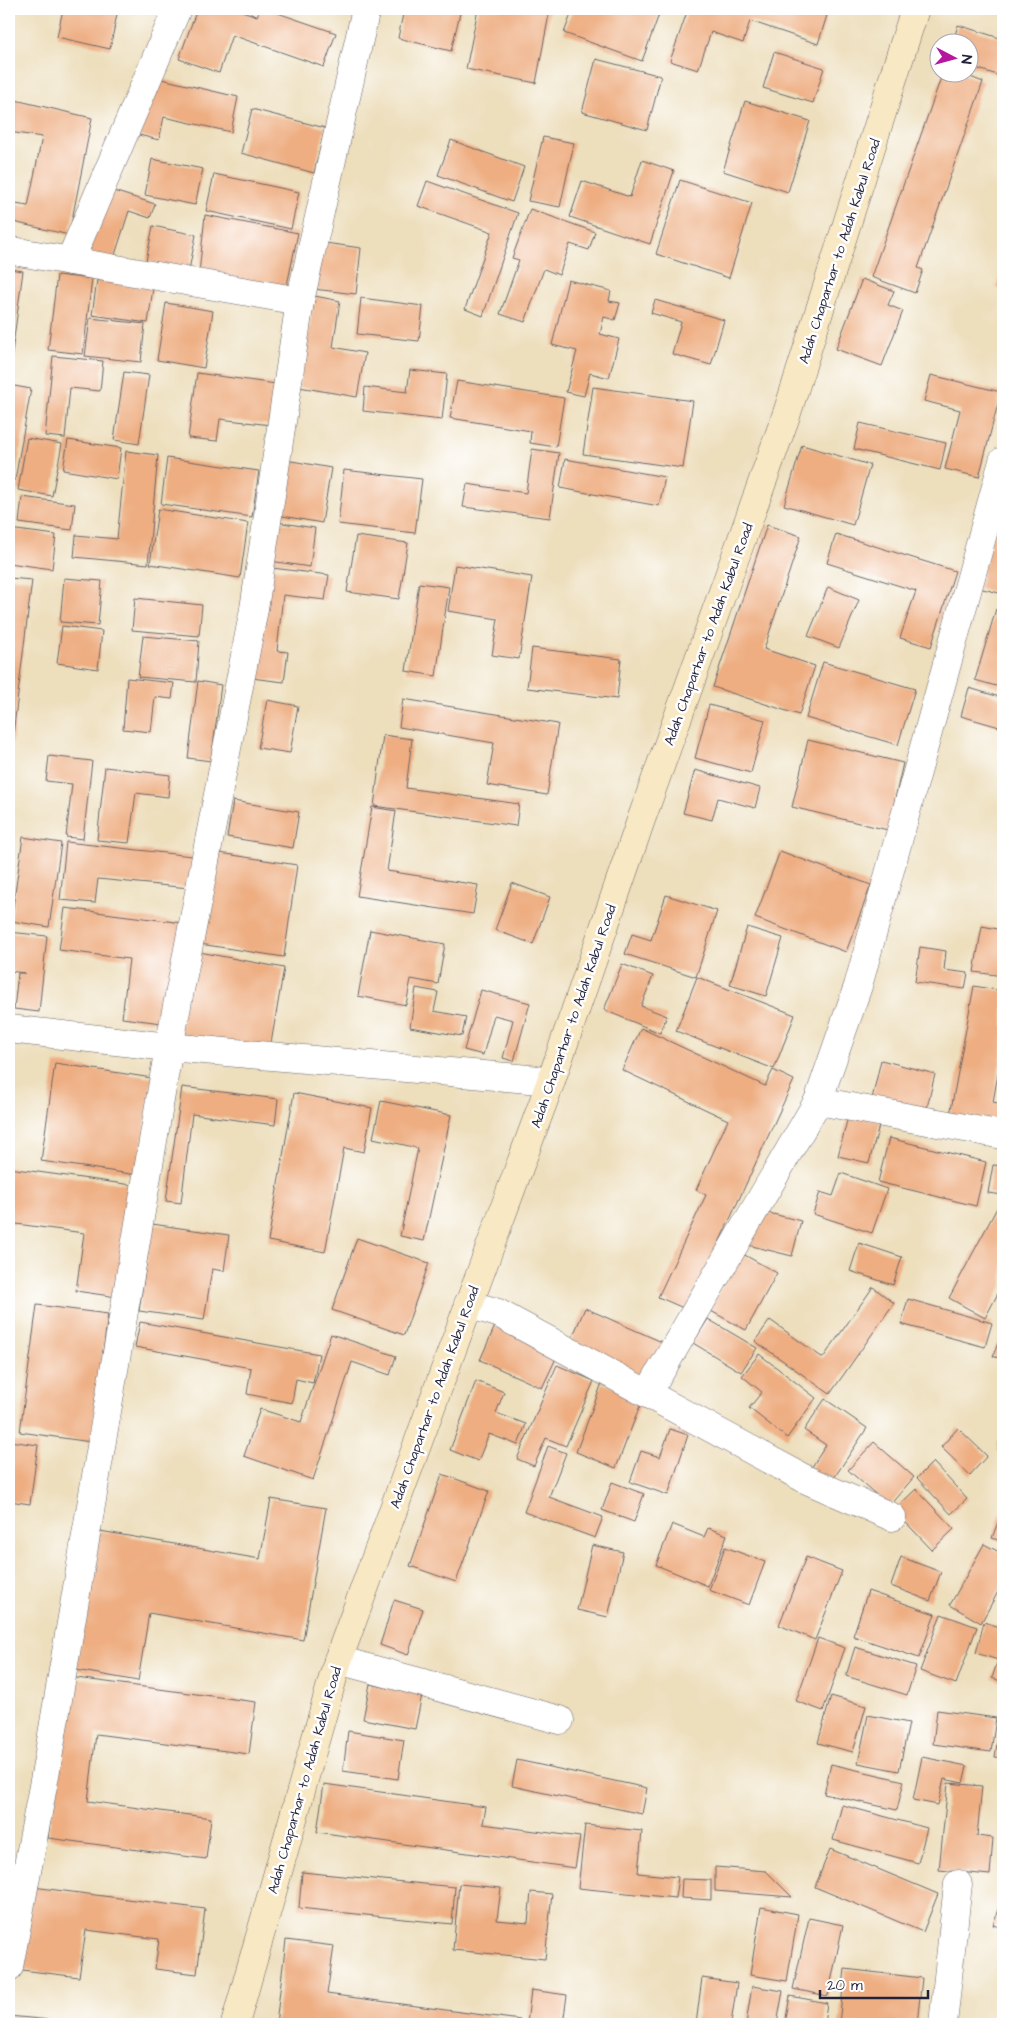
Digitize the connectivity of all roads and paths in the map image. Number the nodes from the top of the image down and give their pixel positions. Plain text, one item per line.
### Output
1 (177, 9) edge
2 (366, 9) edge
3 (915, 9) edge
4 (13, 251) dead end
5 (70, 261) junction
6 (300, 301) junction
7 (1003, 461) edge
8 (9, 1029) edge
9 (169, 1047) junction
10 (551, 1081) junction
11 (818, 1101) junction
12 (1003, 1135) edge
13 (468, 1304) junction
14 (648, 1393) junction
15 (892, 1517) dead end
16 (338, 1660) junction
17 (560, 1720) dead end
18 (958, 1884) dead end
19 (9, 1967) edge
20 (235, 2024) edge
21 (943, 2024) edge

1 - 5 street
2 - 6 street
3 - 10 main road, Adah Chaparhar to Adah Kabul Road
4 - 5 street
5 - 6 street
6 - 9 street
7 - 11 street
8 - 9 street
9 - 10 street
9 - 19 street
10 - 13 main road, Adah Chaparhar to Adah Kabul Road
11 - 12 street
11 - 14 street
13 - 14 street
13 - 16 main road, Adah Chaparhar to Adah Kabul Road
14 - 15 street
16 - 17 street
16 - 20 main road, Adah Chaparhar to Adah Kabul Road
18 - 21 street

